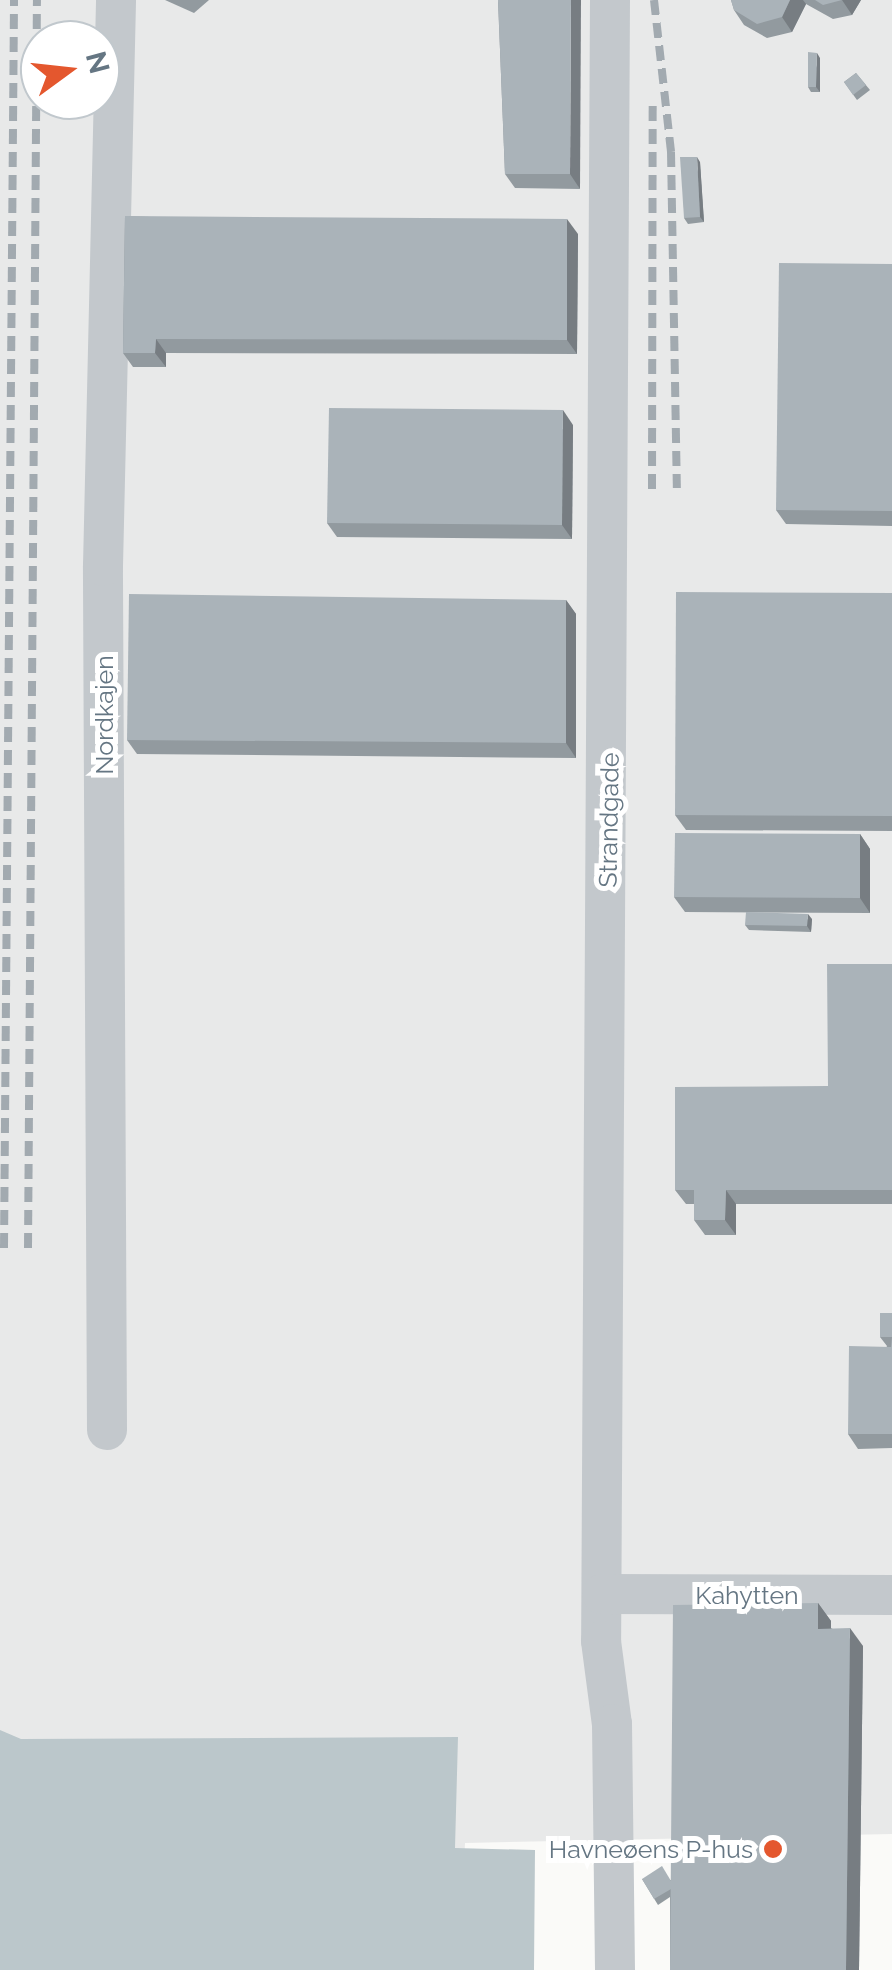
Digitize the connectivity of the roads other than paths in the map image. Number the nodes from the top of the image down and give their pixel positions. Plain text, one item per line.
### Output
1 (116, 0) edge
2 (610, 0) edge
3 (107, 1430) dead end
4 (602, 1594) junction
5 (892, 1595) edge
6 (615, 1970) edge

1 - 3 street, Nordkajen
2 - 4 street, Strandgade
4 - 5 street, Kahytten
4 - 6 street, Strandgade

